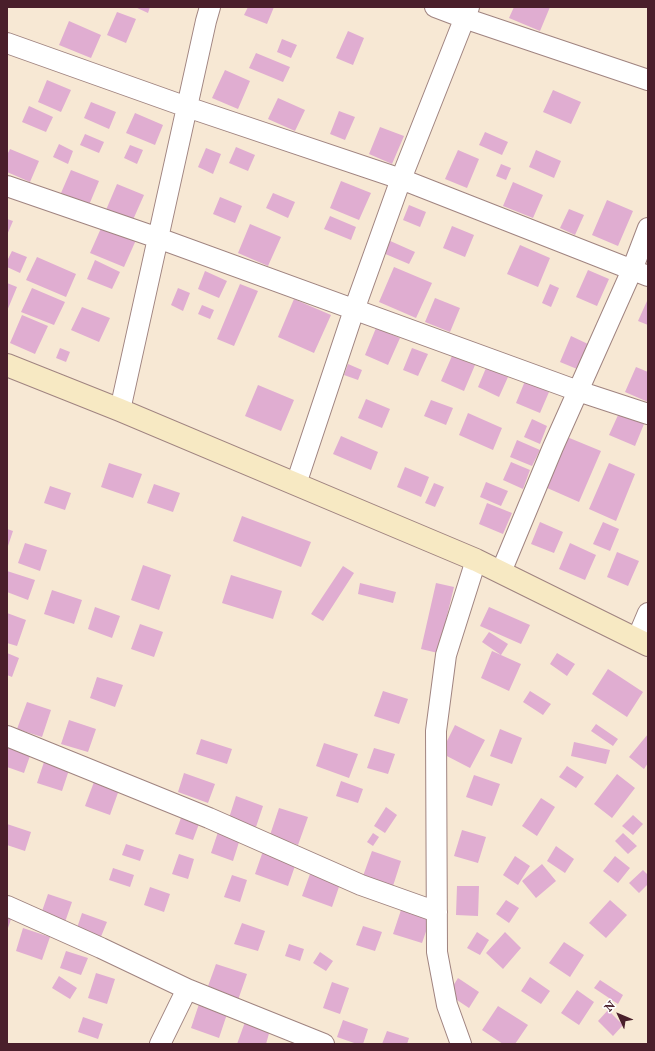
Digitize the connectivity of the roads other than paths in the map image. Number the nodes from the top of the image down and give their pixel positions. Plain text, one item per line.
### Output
1 (210, 7) edge
2 (435, 7) edge
3 (466, 13) edge
4 (7, 43) edge
5 (648, 80) edge
6 (187, 107) junction
7 (401, 179) junction
8 (7, 186) edge
9 (648, 228) edge
10 (158, 238) junction
11 (640, 273) edge
12 (354, 310) junction
13 (7, 365) edge
14 (578, 391) junction
15 (120, 410) junction
16 (648, 414) edge
17 (296, 484) junction
18 (476, 560) junction
19 (501, 572) junction
20 (648, 613) edge
21 (642, 642) edge
22 (7, 736) edge
23 (7, 906) edge
24 (437, 912) junction
25 (187, 989) junction
26 (160, 1044) edge
27 (324, 1044) edge
28 (462, 1044) edge

1 - 6 street
2 - 3 street
3 - 5 street
3 - 7 street
4 - 6 street
6 - 7 street
6 - 10 street
7 - 11 street
7 - 12 street
8 - 10 street
9 - 11 street
10 - 12 street
10 - 15 street
11 - 14 street
12 - 14 street
12 - 17 street
13 - 15 main road
14 - 16 street
14 - 19 street
15 - 17 main road
17 - 18 main road
18 - 19 main road
18 - 24 street
19 - 21 main road
20 - 21 street
22 - 24 street
23 - 25 street
24 - 28 street
25 - 26 street
25 - 27 street

